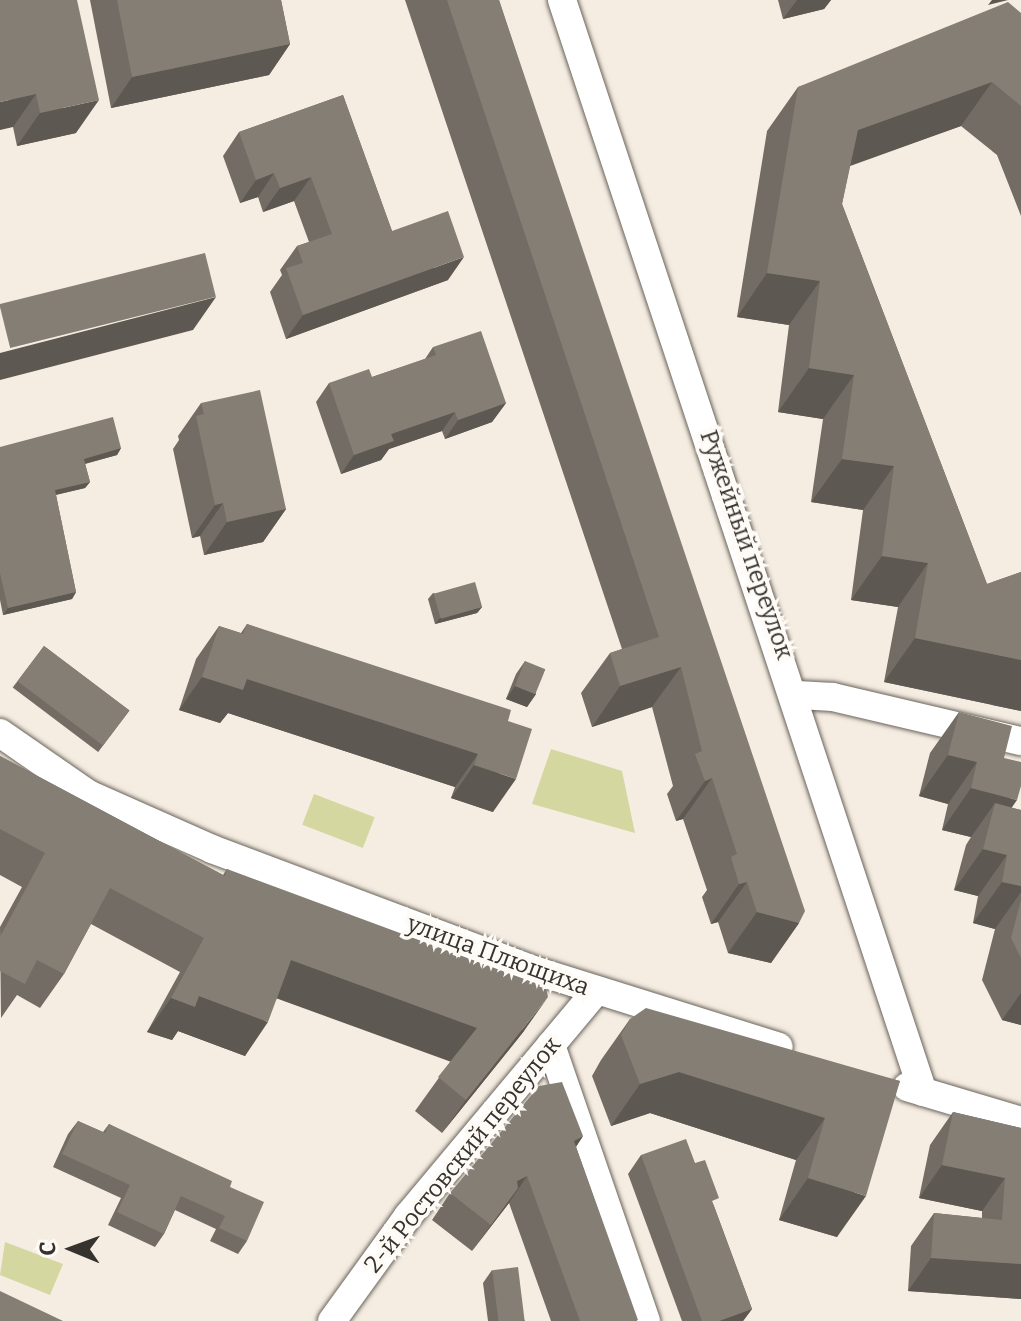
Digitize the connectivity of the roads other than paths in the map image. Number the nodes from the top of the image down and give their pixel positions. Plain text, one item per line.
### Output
1 (562, 0) edge
2 (796, 695) junction
3 (0, 733) edge
4 (1021, 741) edge
5 (596, 991) junction
6 (551, 1045) junction
7 (812, 1058) edge
8 (882, 1080) edge
9 (923, 1092) junction
10 (1021, 1121) edge
11 (332, 1321) edge
12 (646, 1321) edge

1 - 2 street, Ружейный переулок
2 - 4 street
2 - 9 street, Ружейный переулок
3 - 5 street, улица Плющиха
5 - 6 street, 2-й Ростовский переулок
5 - 7 street, улица Плющиха
6 - 11 street, 2-й Ростовский переулок
6 - 12 street
8 - 9 street
9 - 10 street

